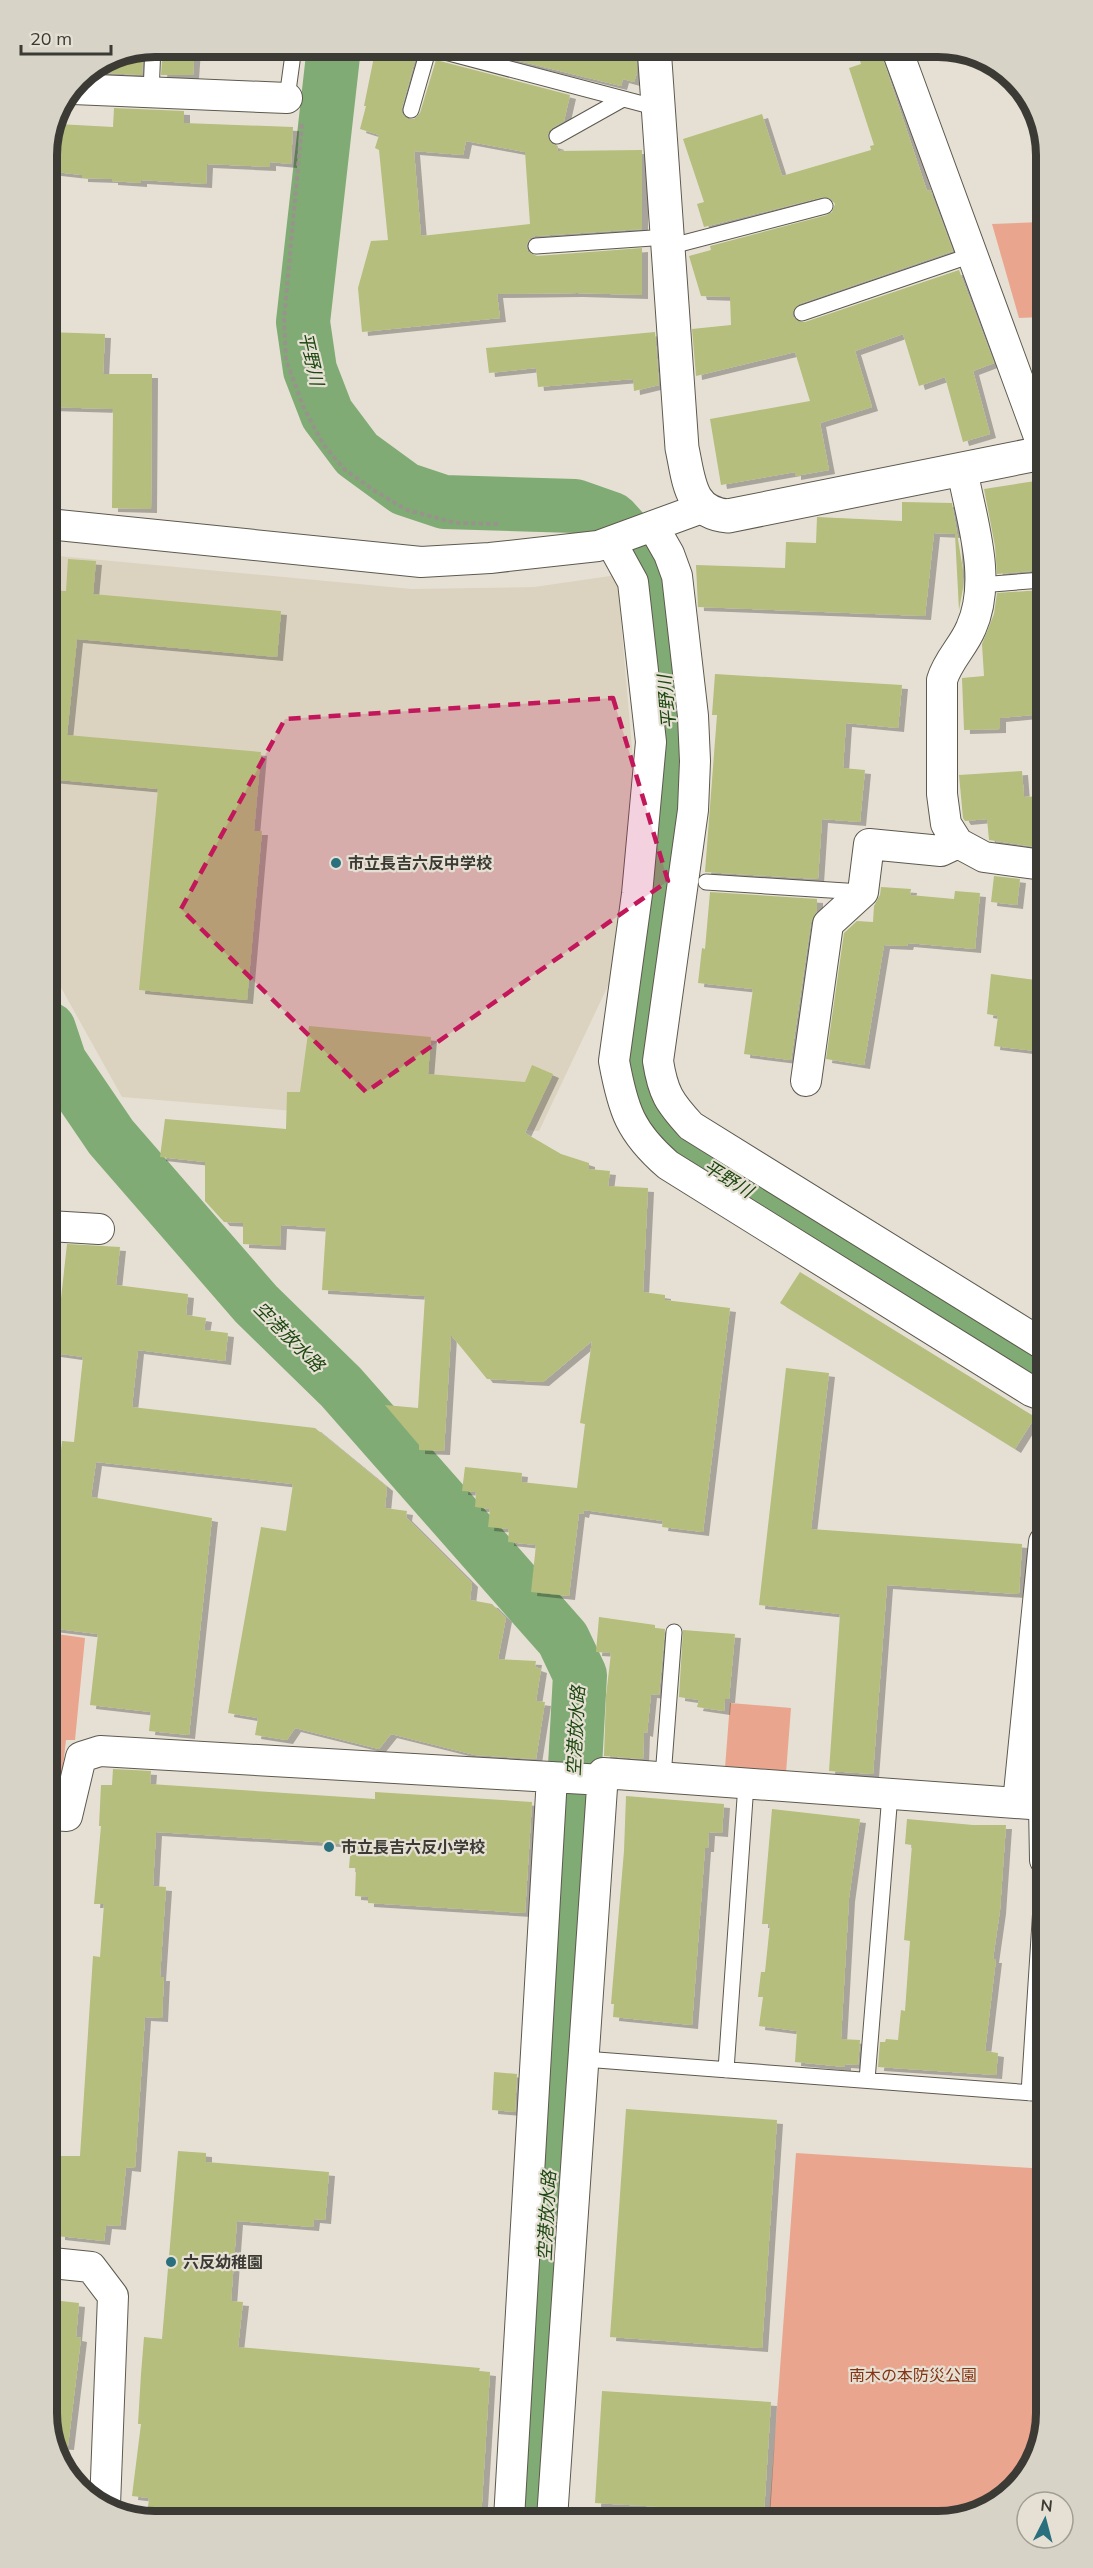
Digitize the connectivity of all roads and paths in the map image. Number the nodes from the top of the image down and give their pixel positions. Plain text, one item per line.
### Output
1 (153, 57) edge
2 (294, 57) edge
3 (425, 57) edge
4 (466, 57) edge
5 (655, 57) edge
6 (900, 57) edge
7 (90, 82) edge
8 (151, 92) junction
9 (623, 99) junction
10 (295, 108) junction
11 (658, 108) junction
12 (411, 110) dead end
13 (557, 135) dead end
14 (825, 206) dead end
15 (667, 242) junction
16 (536, 246) dead end
17 (972, 255) junction
18 (802, 313) dead end
19 (1036, 429) edge
20 (1036, 454) edge
21 (962, 469) junction
22 (702, 508) junction
23 (502, 524) dead end
24 (57, 525) edge
25 (653, 526) junction
26 (611, 542) junction
27 (1036, 580) edge
28 (980, 585) junction
29 (958, 843) junction
30 (1036, 864) edge
31 (706, 882) dead end
32 (862, 892) junction
33 (806, 1081) dead end
34 (57, 1226) edge
35 (99, 1229) dead end
36 (1036, 1340) edge
37 (1036, 1393) edge
38 (1036, 1622) edge
39 (674, 1632) dead end
40 (552, 1777) junction
41 (663, 1778) junction
42 (603, 1780) junction
43 (747, 1784) junction
44 (890, 1794) junction
45 (1018, 1803) junction
46 (1036, 1804) edge
47 (57, 1815) edge
48 (1036, 1991) edge
49 (584, 2059) junction
50 (726, 2070) junction
51 (867, 2080) junction
52 (1029, 2093) junction
53 (1036, 2093) edge
54 (57, 2264) edge
55 (105, 2498) edge
56 (509, 2511) edge
57 (553, 2511) edge

1 - 8 lane
2 - 10 lane
3 - 12 lane
4 - 9 lane
5 - 11 street
6 - 17 street
7 - 8 street
8 - 10 street
9 - 11 lane
9 - 13 lane
10 - 23 path
11 - 15 street
14 - 15 lane
15 - 16 lane
15 - 22 street
17 - 18 lane
17 - 19 street
20 - 21 street
21 - 22 street
21 - 28 street
22 - 25 street
24 - 26 street
25 - 26 street
25 - 36 street
26 - 37 street
27 - 28 lane
28 - 29 street
29 - 30 street
29 - 32 street
31 - 32 lane
32 - 33 street
34 - 35 street
38 - 45 street
39 - 41 lane
40 - 42 street
40 - 47 street
40 - 56 street
41 - 42 street
41 - 43 street
42 - 49 street
43 - 44 street
43 - 50 lane
44 - 45 street
44 - 51 lane
45 - 46 street
48 - 52 lane
49 - 50 lane
49 - 57 street
50 - 51 lane
51 - 52 lane
52 - 53 lane
54 - 55 street

